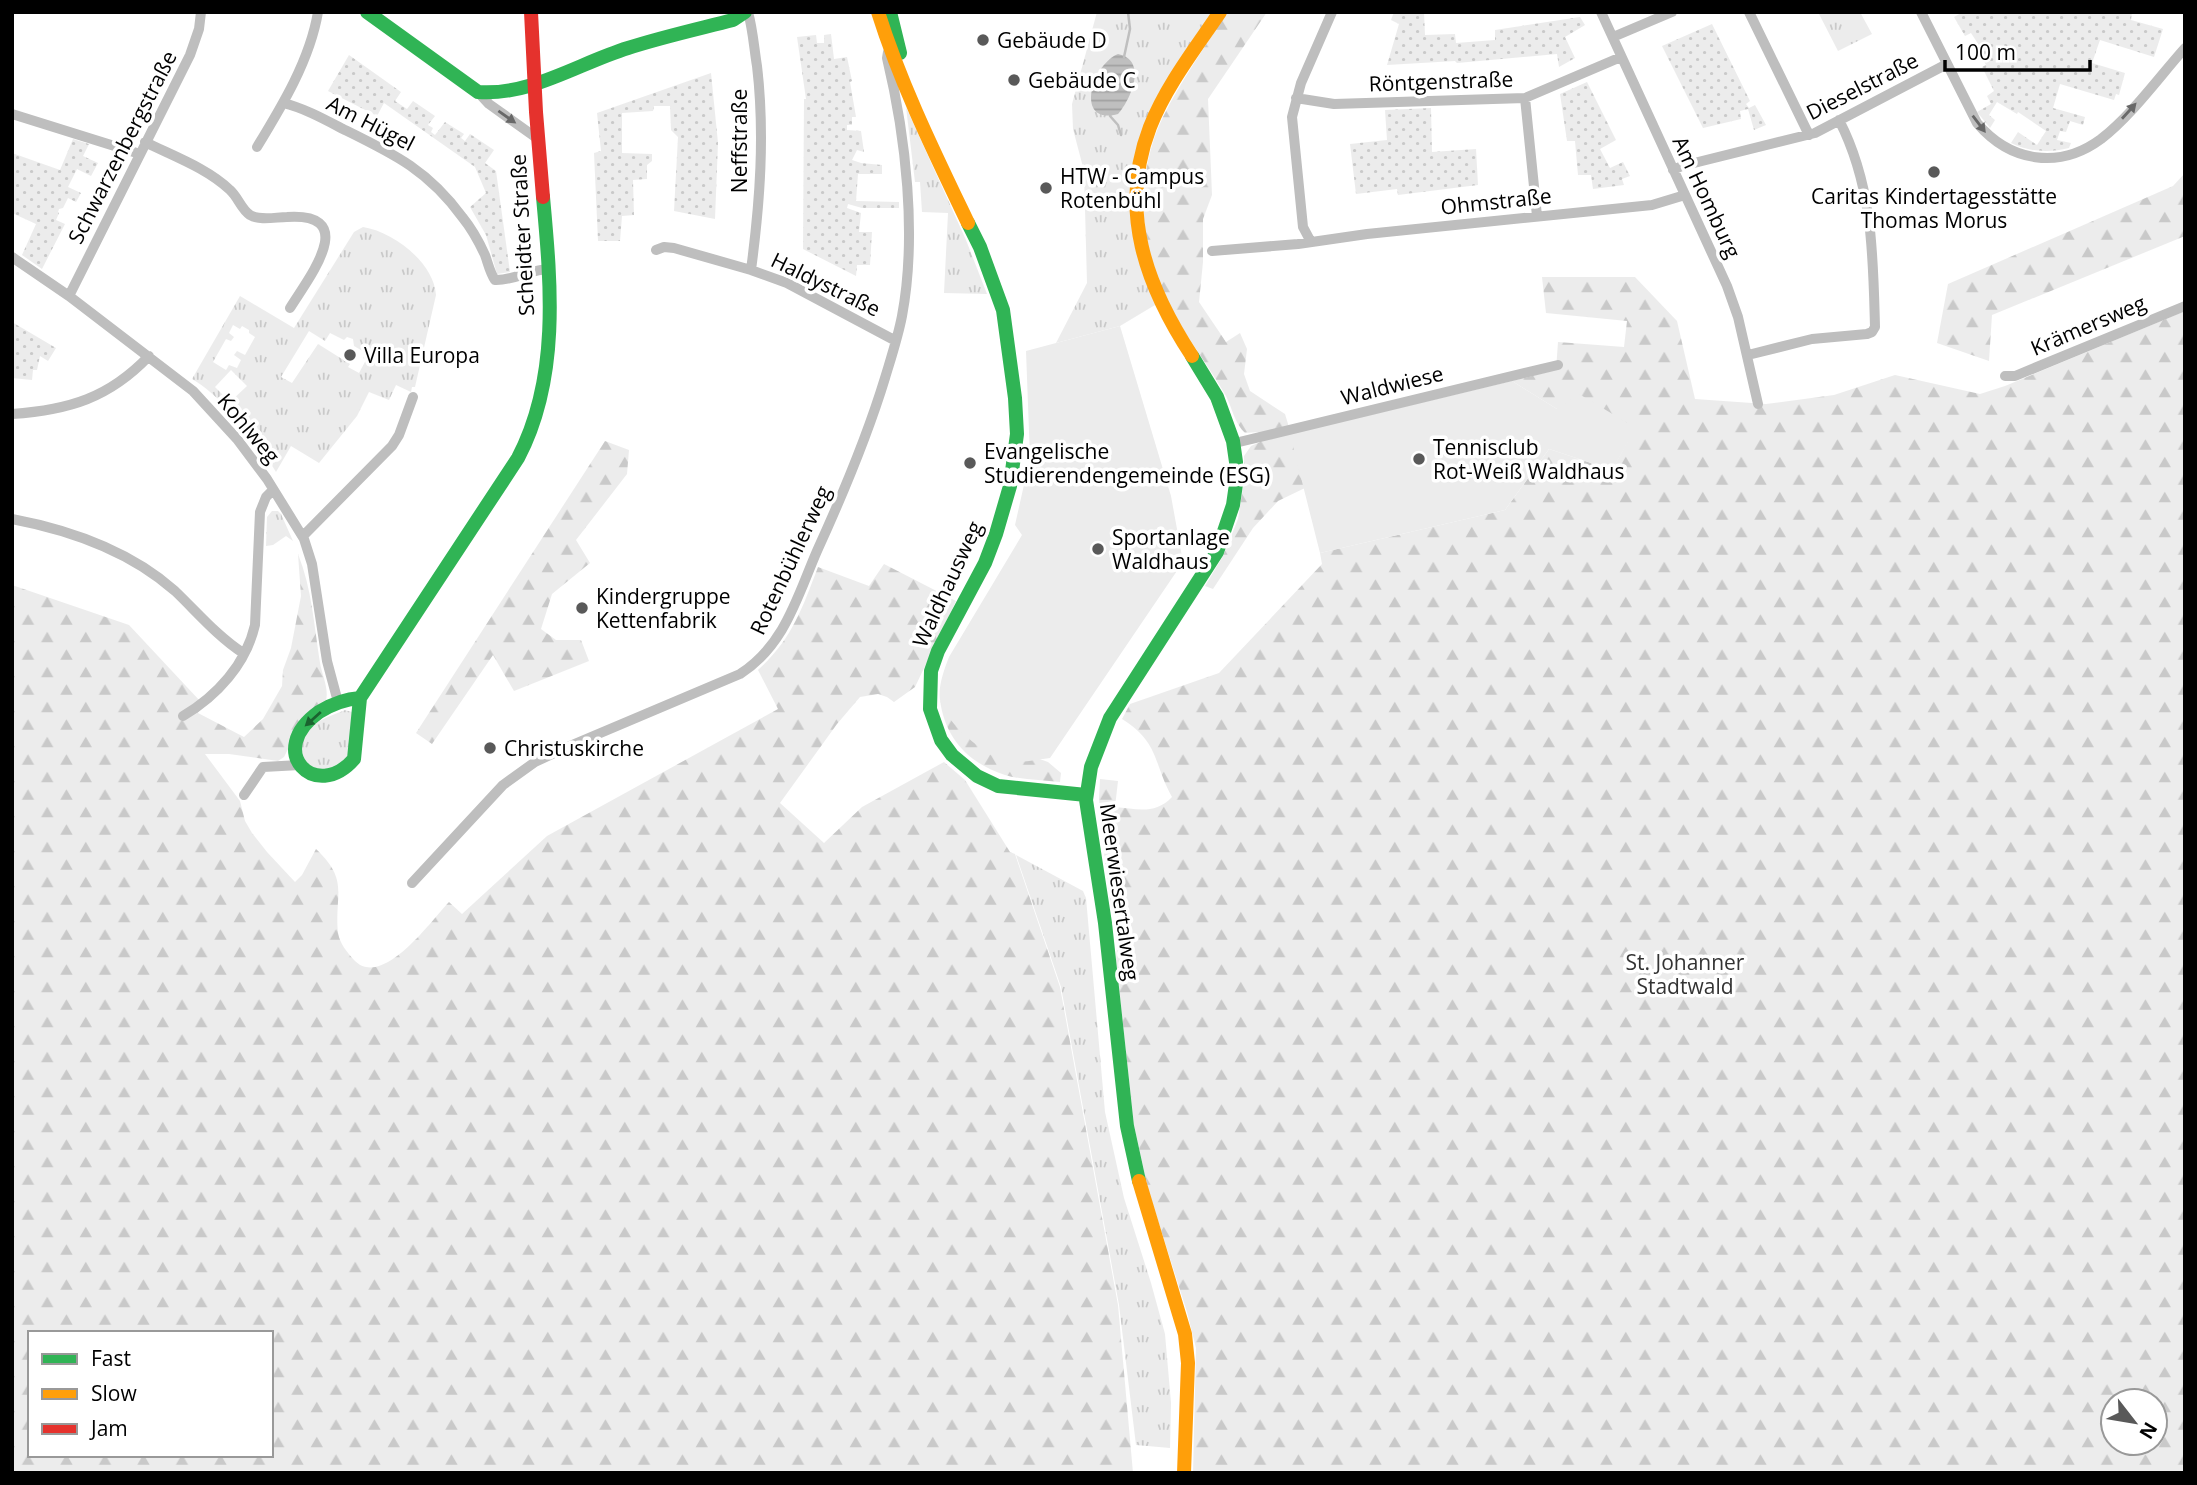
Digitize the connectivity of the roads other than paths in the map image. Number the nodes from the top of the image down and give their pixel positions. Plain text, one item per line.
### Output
1 (201, 12) edge
2 (318, 12) edge
3 (367, 12) edge
4 (531, 12) edge
5 (878, 12) edge
6 (890, 12) edge
7 (1220, 12) edge
8 (1332, 12) edge
9 (1601, 12) edge
10 (1672, 12) edge
11 (1749, 12) edge
12 (1921, 12) edge
13 (741, 14) edge
14 (1613, 37) junction
15 (889, 47) junction
16 (2185, 48) edge
17 (1621, 57) junction
18 (1947, 64) junction
19 (535, 83) junction
20 (478, 92) junction
21 (909, 92) junction
22 (1296, 98) junction
23 (1525, 98) junction
24 (283, 103) junction
25 (898, 104) junction
26 (12, 114) edge
27 (1839, 120) junction
28 (1809, 135) junction
29 (538, 139) junction
30 (145, 142) junction
31 (257, 147) dead end
32 (140, 153) junction
33 (1673, 170) junction
34 (1685, 195) junction
35 (1537, 216) junction
36 (1311, 242) junction
37 (656, 250) dead end
38 (1212, 251) dead end
39 (12, 257) edge
40 (550, 269) junction
41 (751, 270) junction
42 (69, 296) junction
43 (2185, 306) edge
44 (290, 308) dead end
45 (896, 341) junction
46 (1748, 355) junction
47 (149, 356) junction
48 (1558, 365) dead end
49 (2005, 376) dead end
50 (413, 397) dead end
51 (1758, 404) dead end
52 (12, 414) edge
53 (1235, 443) junction
54 (274, 490) junction
55 (12, 519) edge
56 (303, 536) junction
57 (243, 653) junction
58 (360, 698) junction
59 (338, 702) junction
60 (183, 716) dead end
61 (300, 765) junction
62 (244, 795) dead end
63 (1086, 795) junction
64 (412, 883) dead end
65 (1184, 1473) edge

1 - 30 street, Schwarzenbergstraße
2 - 24 street
3 - 20 main road
4 - 19 main road, Scheidter Straße
5 - 15 main road
6 - 21 main road
7 - 53 main road, Meerwiesertalweg
8 - 22 street
9 - 14 street, Am Homburg
10 - 14 street
11 - 28 street
12 - 18 street
13 - 19 main road
13 - 41 street, Neffstraße
14 - 17 street, Am Homburg
15 - 21 main road
15 - 25 street, Rotenbühlerweg
18 -> 16 street
17 - 23 street, Röntgenstraße
17 - 33 street, Am Homburg
18 - 27 street, Dieselstraße
19 - 20 main road
19 - 29 main road, Scheidter Straße
20 -> 29 street
21 - 25 street
21 - 63 main road, Waldhausweg
22 - 23 street, Röntgenstraße
22 - 36 street
23 - 35 street
24 - 31 street
24 - 40 street, Am Hügel
25 - 45 street, Rotenbühlerweg
26 - 32 street
27 - 28 street, Dieselstraße
27 - 46 street
28 - 33 street, Dieselstraße
29 - 40 main road, Scheidter Straße
30 - 32 street, Schwarzenbergstraße
30 - 44 street
32 - 42 street, Schwarzenbergstraße
33 - 34 street, Am Homburg
34 - 35 street, Ohmstraße
34 - 46 street, Am Homburg
35 - 36 street, Ohmstraße
36 - 38 street, Ohmstraße
37 - 41 street, Haldystraße
39 - 42 street, Kohlweg
40 - 58 main road, Scheidter Straße
41 - 45 street, Haldystraße
42 - 47 street, Kohlweg
43 - 49 street, Krämersweg
45 - 64 street, Rotenbühlerweg
46 - 51 street, Am Homburg
47 - 52 street
47 - 54 street, Kohlweg
48 - 53 street, Waldwiese
50 - 56 street
53 - 63 main road, Meerwiesertalweg
54 - 56 street, Kohlweg
54 - 57 street
55 - 57 street
56 - 59 street, Kohlweg
57 - 60 street
58 - 59 main road
58 - 61 main road, Scheidter Straße
59 -> 61 main road
61 - 62 street
63 - 65 main road, Meerwiesertalweg

